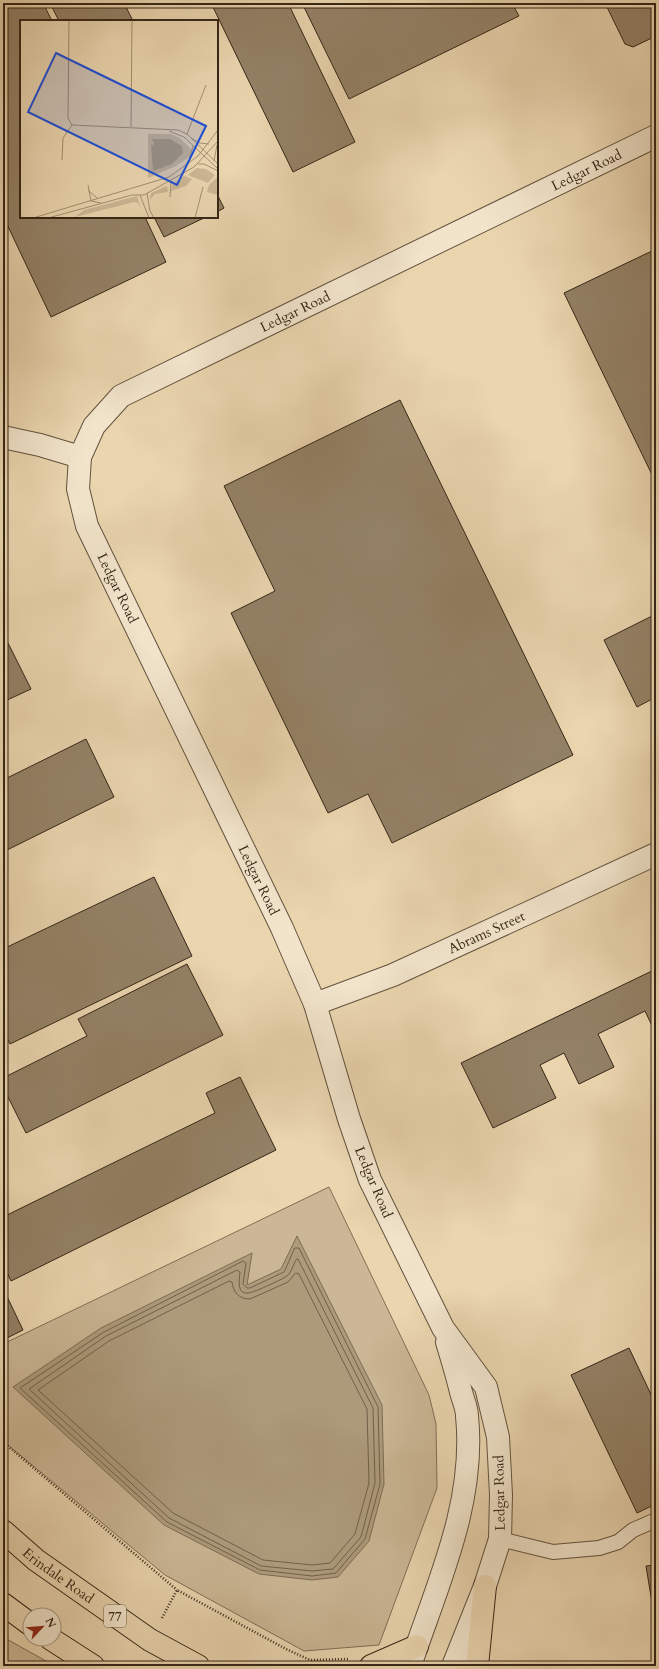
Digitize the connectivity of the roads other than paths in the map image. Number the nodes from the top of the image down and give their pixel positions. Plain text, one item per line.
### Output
1 (656, 136) edge
2 (3, 437) edge
3 (80, 457) junction
4 (656, 854) edge
5 (315, 1004) junction
6 (443, 1328) junction
7 (656, 1520) edge
8 (3, 1531) edge
9 (500, 1539) junction
10 (485, 1586) junction
11 (3, 1604) edge
12 (22, 1618) edge
13 (62, 1646) edge
14 (417, 1646) junction
15 (93, 1666) edge
16 (198, 1666) edge
17 (371, 1666) edge
18 (410, 1666) edge
19 (453, 1666) edge
20 (477, 1666) edge

1 - 3 street, Ledgar Road
2 - 3 street
3 - 5 street, Ledgar Road
4 - 5 street, Abrams Street
5 - 6 street, Ledgar Road
6 - 9 street, Ledgar Road
6 - 14 street, Ledgar Road
7 - 9 lane
8 - 16 main road, Erindale Road / 77
9 - 10 street, Ledgar Road
10 - 19 street, Ledgar Road
10 - 20 main road
11 - 12 main road
13 - 15 main road
14 - 17 main road
14 - 18 street, Ledgar Road

